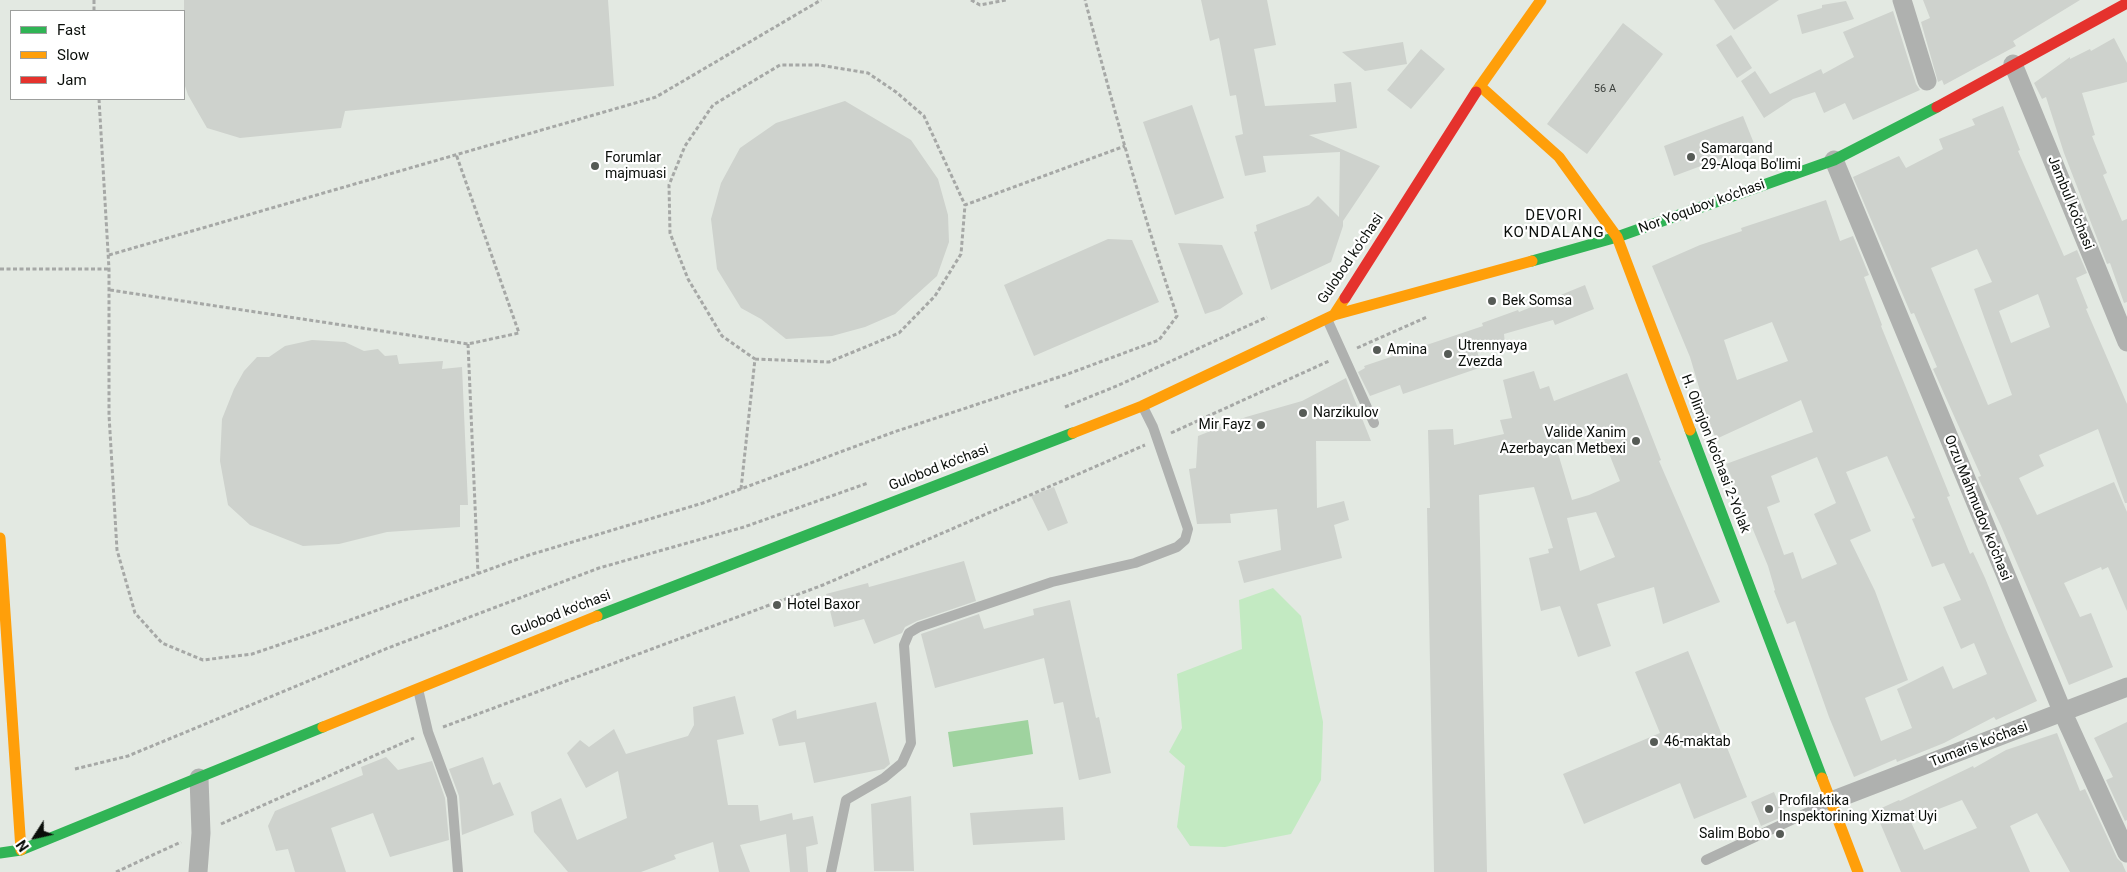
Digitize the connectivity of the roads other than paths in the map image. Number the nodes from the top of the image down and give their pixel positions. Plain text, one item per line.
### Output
1 (1541, 0) edge
2 (1902, 0) edge
3 (2127, 2) edge
4 (2013, 64) junction
5 (1926, 81) dead end
6 (1480, 86) junction
7 (1834, 160) junction
8 (1617, 238) junction
9 (1330, 317) junction
10 (2127, 342) edge
11 (1142, 406) junction
12 (1374, 423) dead end
13 (0, 538) edge
14 (2127, 687) edge
15 (418, 688) junction
16 (2063, 713) junction
17 (199, 778) junction
18 (1831, 802) junction
19 (21, 850) junction
20 (0, 853) edge
21 (2127, 853) edge
22 (1706, 860) dead end
23 (22, 864) dead end
24 (198, 872) edge
25 (458, 872) edge
26 (831, 872) edge
27 (1858, 872) edge

1 - 6 main road, Gulobod ko'chasi
2 - 5 street
3 - 4 main road, Nor Yoqubov ko'chasi
4 - 7 main road, Nor Yoqubov ko'chasi
4 - 10 street, Jambul ko'chasi
6 - 8 main road, H. Olimjon ko'chasi 2-Yo'lak
6 - 9 main road, Gulobod ko'chasi
7 - 8 main road, Nor Yoqubov ko'chasi
7 - 16 street, Orzu Mahmudov ko'chasi
8 - 9 main road, Nor Yoqubov ko'chasi
8 - 18 main road, H. Olimjon ko'chasi 2-Yo'lak
9 - 11 main road, Gulobod ko'chasi
9 - 12 lane
11 - 15 main road, Gulobod ko'chasi
11 - 26 lane
13 - 19 main road
14 - 16 street, Tumaris ko'chasi
15 - 17 main road, Gulobod ko'chasi
15 - 25 lane
16 - 18 street, Tumaris ko'chasi
16 - 21 street, Orzu Mahmudov ko'chasi
17 - 19 main road, Gulobod ko'chasi
17 - 24 street
18 - 22 lane
18 - 27 main road, H. Olimjon ko'chasi 2-Yo'lak
19 - 20 main road, Gulobod ko'chasi
19 - 23 main road

